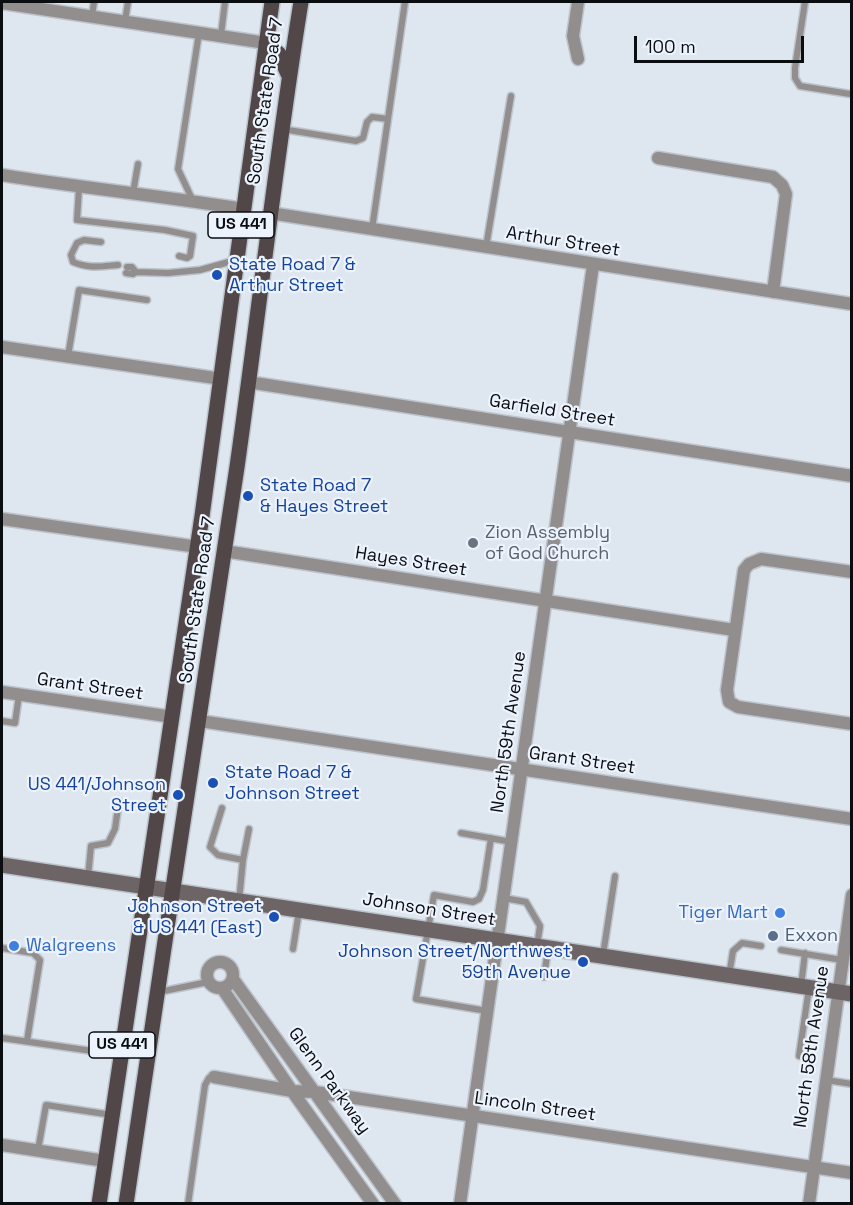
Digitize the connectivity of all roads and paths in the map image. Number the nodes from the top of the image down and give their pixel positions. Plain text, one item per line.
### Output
1 (94, 2) edge
2 (128, 2) edge
3 (225, 2) edge
4 (272, 2) edge
5 (301, 2) edge
6 (405, 2) edge
7 (578, 2) edge
8 (805, 2) edge
9 (2, 3) edge
10 (92, 16) junction
11 (125, 21) junction
12 (199, 32) junction
13 (221, 35) junction
14 (266, 43) junction
15 (578, 59) dead end
16 (289, 77) junction
17 (850, 93) dead end
18 (511, 96) dead end
19 (388, 119) junction
20 (281, 129) junction
21 (658, 158) dead end
22 (138, 164) dead end
23 (2, 175) edge
24 (79, 188) junction
25 (133, 193) junction
26 (194, 201) junction
27 (243, 209) junction
28 (270, 213) junction
29 (372, 229) junction
30 (101, 242) dead end
31 (486, 247) junction
32 (179, 256) dead end
33 (237, 260) junction
34 (593, 265) junction
35 (117, 269) dead end
36 (127, 270) dead end
37 (773, 292) junction
38 (147, 300) dead end
39 (852, 304) edge
40 (2, 347) edge
41 (68, 357) junction
42 (222, 379) junction
43 (248, 382) junction
44 (570, 432) junction
45 (852, 476) edge
46 (202, 516) junction
47 (2, 519) edge
48 (198, 547) junction
49 (224, 551) junction
50 (852, 572) edge
51 (220, 579) junction
52 (544, 602) junction
53 (734, 630) junction
54 (2, 692) edge
55 (19, 695) junction
56 (173, 717) junction
57 (200, 721) junction
58 (2, 722) edge
59 (852, 724) edge
60 (522, 771) junction
61 (119, 801) dead end
62 (222, 808) dead end
63 (852, 819) edge
64 (249, 829) dead end
65 (461, 833) dead end
66 (491, 838) junction
67 (512, 842) junction
68 (243, 860) junction
69 (2, 866) edge
70 (615, 876) dead end
71 (87, 878) junction
72 (147, 887) junction
73 (174, 891) junction
74 (852, 896) edge
75 (504, 898) junction
76 (239, 901) junction
77 (299, 910) junction
78 (428, 930) junction
79 (497, 940) junction
80 (761, 946) dead end
81 (543, 947) junction
82 (2, 948) edge
83 (293, 949) dead end
84 (781, 950) dead end
85 (805, 954) junction
86 (603, 957) junction
87 (842, 960) junction
88 (729, 976) junction
89 (544, 977) dead end
90 (233, 979) junction
91 (208, 982) junction
92 (805, 987) junction
93 (222, 988) junction
94 (158, 992) junction
95 (845, 993) edge
96 (487, 1011) junction
97 (2, 1038) edge
98 (27, 1041) junction
99 (121, 1055) junction
100 (799, 1056) dead end
101 (214, 1077) joint
102 (826, 1080) junction
103 (852, 1084) edge
104 (292, 1091) junction
105 (315, 1092) junction
106 (112, 1115) junction
107 (473, 1117) junction
108 (2, 1145) edge
109 (38, 1151) junction
110 (105, 1161) junction
111 (814, 1167) junction
112 (852, 1173) edge
113 (99, 1203) edge
114 (126, 1203) edge
115 (188, 1203) edge
116 (373, 1203) edge
117 (395, 1203) edge
118 (460, 1203) edge
119 (809, 1203) edge

1 - 10 lane
2 - 11 lane
3 - 13 lane
4 - 14 main road, South State Road 7 / US 441
5 - 16 main road, South State Road 7 / US 441
6 - 19 lane
7 - 15 street
8 - 17 lane
9 - 10 street
10 - 11 street
11 - 12 street
12 - 13 street
12 - 26 lane
13 - 14 street
14 - 16 main road
14 - 27 main road, South State Road 7 / US 441
16 - 20 main road, South State Road 7 / US 441
18 - 31 lane
19 - 20 lane
19 - 29 lane
20 - 28 main road, South State Road 7 / US 441
21 - 37 street
22 - 25 lane
23 - 24 street
24 - 25 street
24 - 32 lane
25 - 26 street
26 - 27 street
27 - 33 main road, South State Road 7 / US 441
28 - 29 street, Arthur Street
28 - 43 main road, South State Road 7 / US 441
29 - 31 street, Arthur Street
30 - 35 lane
31 - 34 street, Arthur Street
33 - 36 lane
33 - 42 main road, South State Road 7 / US 441
34 - 37 street, Arthur Street
34 - 44 street, North 59th Avenue
37 - 39 street, Arthur Street
38 - 41 lane
40 - 41 street
41 - 42 street
42 - 46 main road, South State Road 7 / US 441
43 - 44 street, Garfield Street
43 - 49 main road, South State Road 7 / US 441
44 - 45 street, Garfield Street
44 - 52 street, North 59th Avenue
46 - 48 main road, South State Road 7 / US 441
46 - 49 main road
47 - 48 street
48 - 51 main road
48 - 56 main road, South State Road 7 / US 441
49 - 51 main road, South State Road 7 / US 441
49 - 52 street, Hayes Street
50 - 53 street
51 - 57 main road, South State Road 7 / US 441
52 - 53 street, Hayes Street
52 - 60 street, North 59th Avenue
53 - 59 street
54 - 55 street, Grant Street
55 - 56 street, Grant Street
55 - 58 lane
56 - 72 main road, South State Road 7 / US 441
57 - 60 street, Grant Street
57 - 73 main road, South State Road 7 / US 441
60 - 63 street, Grant Street
60 - 67 street, North 59th Avenue
61 - 71 lane
62 - 68 lane
64 - 68 lane
65 - 66 lane
66 - 67 lane
66 - 78 lane
67 - 75 street, North 59th Avenue
68 - 76 lane
69 - 71 street, Johnson Street
70 - 86 lane
71 - 72 street, Johnson Street
72 - 73 street, Johnson Street
72 - 99 main road, South State Road 7 / US 441
73 - 76 street, Johnson Street
73 - 94 main road, South State Road 7 / US 441
74 - 87 street, North 58th Avenue
75 - 79 street, North 59th Avenue
75 - 81 lane
76 - 77 street, Johnson Street
77 - 78 street, Johnson Street
77 - 83 lane
78 - 79 street, Johnson Street
78 - 96 lane
79 - 81 street, Johnson Street
79 - 96 street, North 59th Avenue
80 - 88 lane
81 - 86 street, Johnson Street
81 - 89 lane
82 - 98 lane
84 - 85 lane
85 - 87 lane
85 - 92 lane
86 - 88 street, Johnson Street
87 - 95 street, North 58th Avenue
88 - 92 street, Johnson Street
90 - 91 street, Glenn Parkway
90 - 93 street
90 - 105 street, Glenn Parkway
91 - 93 street
91 - 94 lane
92 - 95 street, Johnson Street
92 - 100 lane
93 - 104 street, Glenn Parkway
94 - 114 main road, South State Road 7 / US 441
95 - 102 street, North 58th Avenue
96 - 107 street, North 59th Avenue
97 - 98 lane
98 - 99 lane
99 - 106 main road, South State Road 7 / US 441
101 - 104 street, Lincoln Street
101 - 115 lane
102 - 103 lane
102 - 111 street, North 58th Avenue
104 - 105 street, Lincoln Street
104 - 116 street, Glenn Parkway
105 - 107 street, Lincoln Street
105 - 117 street, Glenn Parkway
106 - 109 lane
106 - 110 main road, South State Road 7 / US 441
107 - 111 street, Lincoln Street
107 - 118 street, North 59th Avenue
108 - 109 street
109 - 110 street
110 - 113 main road, South State Road 7 / US 441
111 - 112 street, Lincoln Street
111 - 119 street, North 58th Avenue

